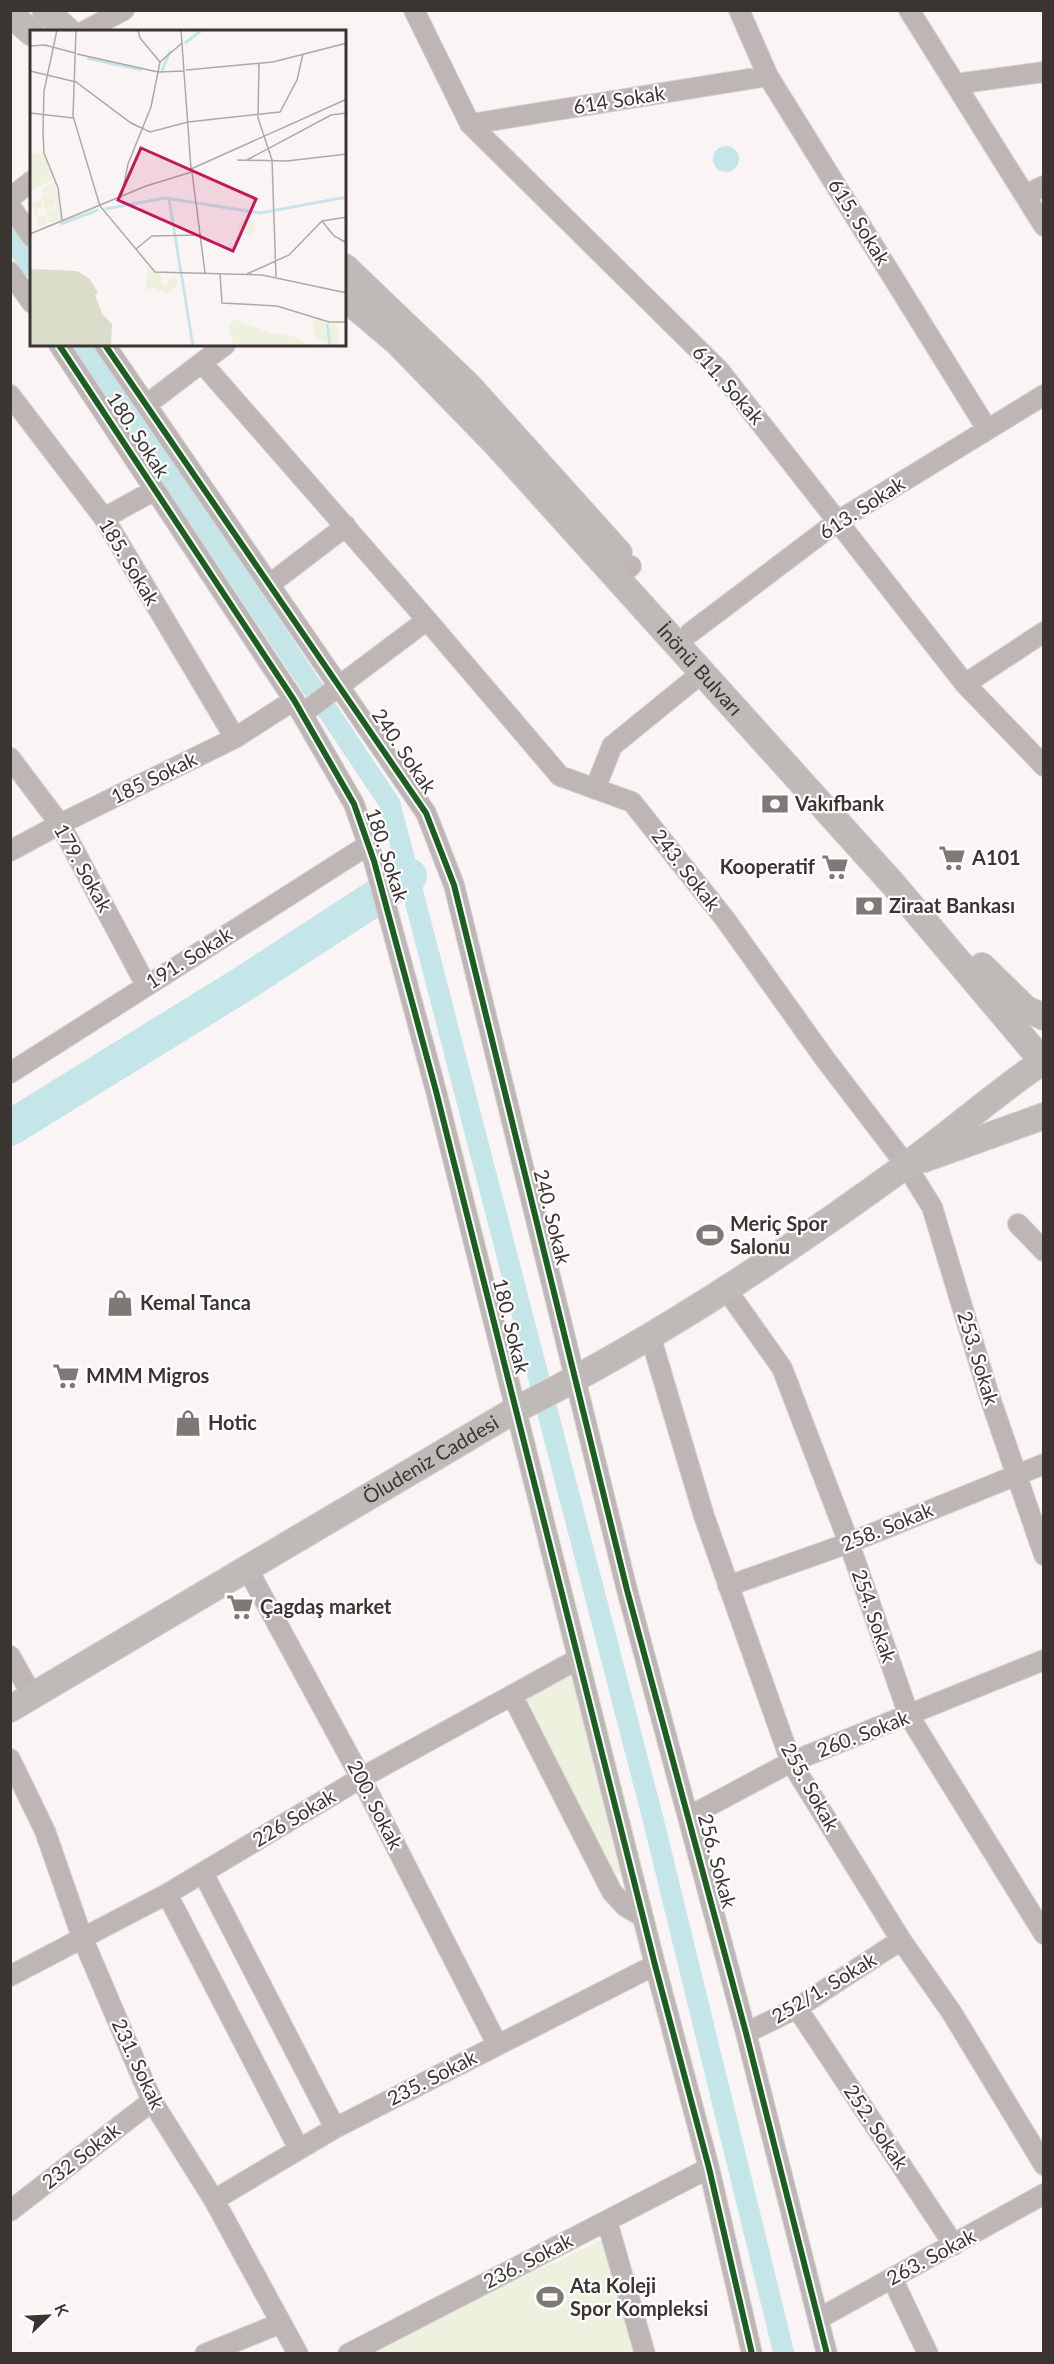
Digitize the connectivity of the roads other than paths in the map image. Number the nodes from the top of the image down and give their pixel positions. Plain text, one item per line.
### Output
1 (45, 10) edge
2 (123, 10) edge
3 (414, 10) edge
4 (740, 10) edge
5 (909, 10) edge
6 (10, 14) edge
7 (67, 30) edge
8 (87, 30) edge
9 (30, 31) edge
10 (1044, 72) edge
11 (768, 76) junction
12 (955, 84) junction
13 (470, 124) junction
14 (30, 183) edge
15 (1044, 186) edge
16 (1025, 195) junction
17 (10, 198) edge
18 (10, 207) edge
19 (1044, 226) edge
20 (30, 234) edge
21 (346, 268) edge
22 (10, 272) edge
23 (22, 298) edge
24 (346, 299) edge
25 (60, 346) edge
26 (106, 346) edge
27 (224, 346) edge
28 (203, 364) junction
29 (10, 395) edge
30 (1044, 395) edge
31 (146, 405) junction
32 (987, 429) junction
33 (155, 490) junction
34 (104, 518) junction
35 (838, 521) junction
36 (346, 526) junction
37 (625, 572) junction
38 (270, 584) junction
39 (428, 620) junction
40 (1044, 632) edge
41 (690, 633) junction
42 (703, 672) junction
43 (966, 684) junction
44 (335, 691) junction
45 (301, 708) junction
46 (235, 738) junction
47 (10, 758) edge
48 (1044, 766) edge
49 (595, 789) junction
50 (60, 824) junction
51 (10, 851) edge
52 (371, 853) junction
53 (146, 985) junction
54 (1044, 1017) edge
55 (1041, 1063) edge
56 (10, 1073) edge
57 (1044, 1116) edge
58 (906, 1165) junction
59 (1018, 1224) dead end
60 (1044, 1251) edge
61 (726, 1289) junction
62 (650, 1335) junction
63 (567, 1383) junction
64 (521, 1407) junction
65 (1044, 1464) edge
66 (1016, 1476) junction
67 (849, 1543) junction
68 (1044, 1555) edge
69 (248, 1568) junction
70 (728, 1586) junction
71 (10, 1656) edge
72 (578, 1659) junction
73 (1044, 1660) edge
74 (32, 1695) junction
75 (512, 1695) junction
76 (10, 1709) edge
77 (909, 1716) junction
78 (10, 1759) edge
79 (791, 1762) junction
80 (361, 1778) junction
81 (688, 1817) junction
82 (203, 1873) junction
83 (167, 1894) junction
84 (643, 1917) junction
85 (1044, 1934) edge
86 (82, 1937) junction
87 (901, 1940) junction
88 (655, 1965) junction
89 (10, 1976) edge
90 (797, 2008) junction
91 (746, 2033) junction
92 (497, 2044) junction
93 (152, 2101) junction
94 (335, 2128) junction
95 (299, 2149) junction
96 (1044, 2165) edge
97 (709, 2168) junction
98 (1044, 2194) edge
99 (214, 2200) junction
100 (10, 2211) edge
101 (607, 2221) junction
102 (954, 2245) junction
103 (892, 2278) junction
104 (818, 2319) junction
105 (281, 2323) junction
106 (205, 2354) edge
107 (298, 2354) edge
108 (348, 2354) edge
109 (645, 2354) edge
110 (752, 2354) edge
111 (827, 2354) edge
112 (928, 2354) edge

1 - 7 main road
2 - 8 street
3 - 13 street, 611. Sokak
4 - 11 street, 615. Sokak
5 - 12 street
6 - 9 main road
10 - 12 street
11 - 13 street, 614 Sokak
11 - 32 street, 615. Sokak
12 - 16 street
13 - 35 street, 611. Sokak
14 - 17 street
15 - 16 street
16 - 19 street
18 - 20 street
21 - 37 main road, İnönü Bulvarı
22 - 23 street
24 - 37 main road, İnönü Bulvarı
25 - 33 street, 180. Sokak
26 - 31 street, 240. Sokak
27 - 28 street
28 - 31 street
28 - 36 street, 243. Sokak
29 - 34 street, 185. Sokak
30 - 32 street, 613. Sokak
31 - 38 street, 240. Sokak
32 - 35 street, 613. Sokak
33 - 34 street
33 - 45 street, 180. Sokak
34 - 46 street, 185. Sokak
35 - 41 street, 613. Sokak
35 - 43 street, 611. Sokak
36 - 38 street
36 - 39 street, 243. Sokak
37 - 41 main road, İnönü Bulvarı
37 - 42 main road, İnönü Bulvarı
38 - 44 street, 240. Sokak
39 - 44 street, 185 Sokak
39 - 49 street, 243. Sokak
40 - 43 street
41 - 54 main road, İnönü Bulvarı
42 - 49 street
42 - 55 main road, İnönü Bulvarı
43 - 48 street, 611. Sokak
44 - 45 street, 185 Sokak
44 - 63 street, 240. Sokak
45 - 46 street, 185 Sokak
45 - 52 street, 180. Sokak
46 - 50 street, 185 Sokak
47 - 50 street, 179. Sokak
49 - 58 street, 243. Sokak
50 - 51 street, 185 Sokak
50 - 53 street, 179. Sokak
52 - 53 street, 191. Sokak
52 - 64 street, 180. Sokak
53 - 56 street, 191. Sokak
55 - 58 main road
57 - 58 main road
58 - 61 main road, Öludeniz Caddesi
58 - 66 street, 253. Sokak
59 - 60 street
61 - 62 main road, Öludeniz Caddesi
61 - 67 street, 254. Sokak
62 - 63 main road, Öludeniz Caddesi
62 - 70 street, 255. Sokak
63 - 64 main road, Öludeniz Caddesi
63 - 81 street, 256. Sokak
64 - 69 main road, Öludeniz Caddesi
64 - 72 street
65 - 66 street, 258. Sokak
66 - 67 street, 258. Sokak
66 - 68 street, 253. Sokak
67 - 70 street, 258. Sokak
67 - 77 street, 254. Sokak
69 - 74 main road, Öludeniz Caddesi
69 - 80 street, 200. Sokak
70 - 79 street, 255. Sokak
71 - 74 street
72 - 75 street, 226 Sokak
72 - 84 street
73 - 77 street, 260. Sokak
74 - 76 main road, Öludeniz Caddesi
75 - 80 street, 226 Sokak
75 - 84 street
77 - 79 street, 260. Sokak
77 - 85 street, 254. Sokak
78 - 86 street, 231. Sokak
79 - 81 street, 260. Sokak
79 - 87 street, 255. Sokak
80 - 82 street, 226 Sokak
80 - 92 street, 200. Sokak
81 - 91 street, 256. Sokak
82 - 83 street, 226 Sokak
82 - 94 street
83 - 86 street, 226 Sokak
83 - 95 street
84 - 88 street
86 - 89 street, 226 Sokak
86 - 93 street, 231. Sokak
87 - 90 street, 252/1. Sokak
87 - 96 street, 255. Sokak
88 - 92 street, 235. Sokak
88 - 97 street
90 - 91 street, 252/1. Sokak
90 - 102 street, 252. Sokak
91 - 104 street, 256. Sokak
92 - 94 street, 235. Sokak
93 - 99 street, 231. Sokak
93 - 100 street, 232 Sokak
94 - 95 street, 235. Sokak
95 - 99 street, 235. Sokak
97 - 101 street, 236. Sokak
97 - 110 street
98 - 102 street, 263. Sokak
99 - 105 street, 231. Sokak
101 - 108 street, 236. Sokak
101 - 109 street
102 - 103 street, 263. Sokak
103 - 104 street, 263. Sokak
103 - 112 street
104 - 111 street, 256. Sokak
105 - 106 street
105 - 107 street, 231. Sokak

